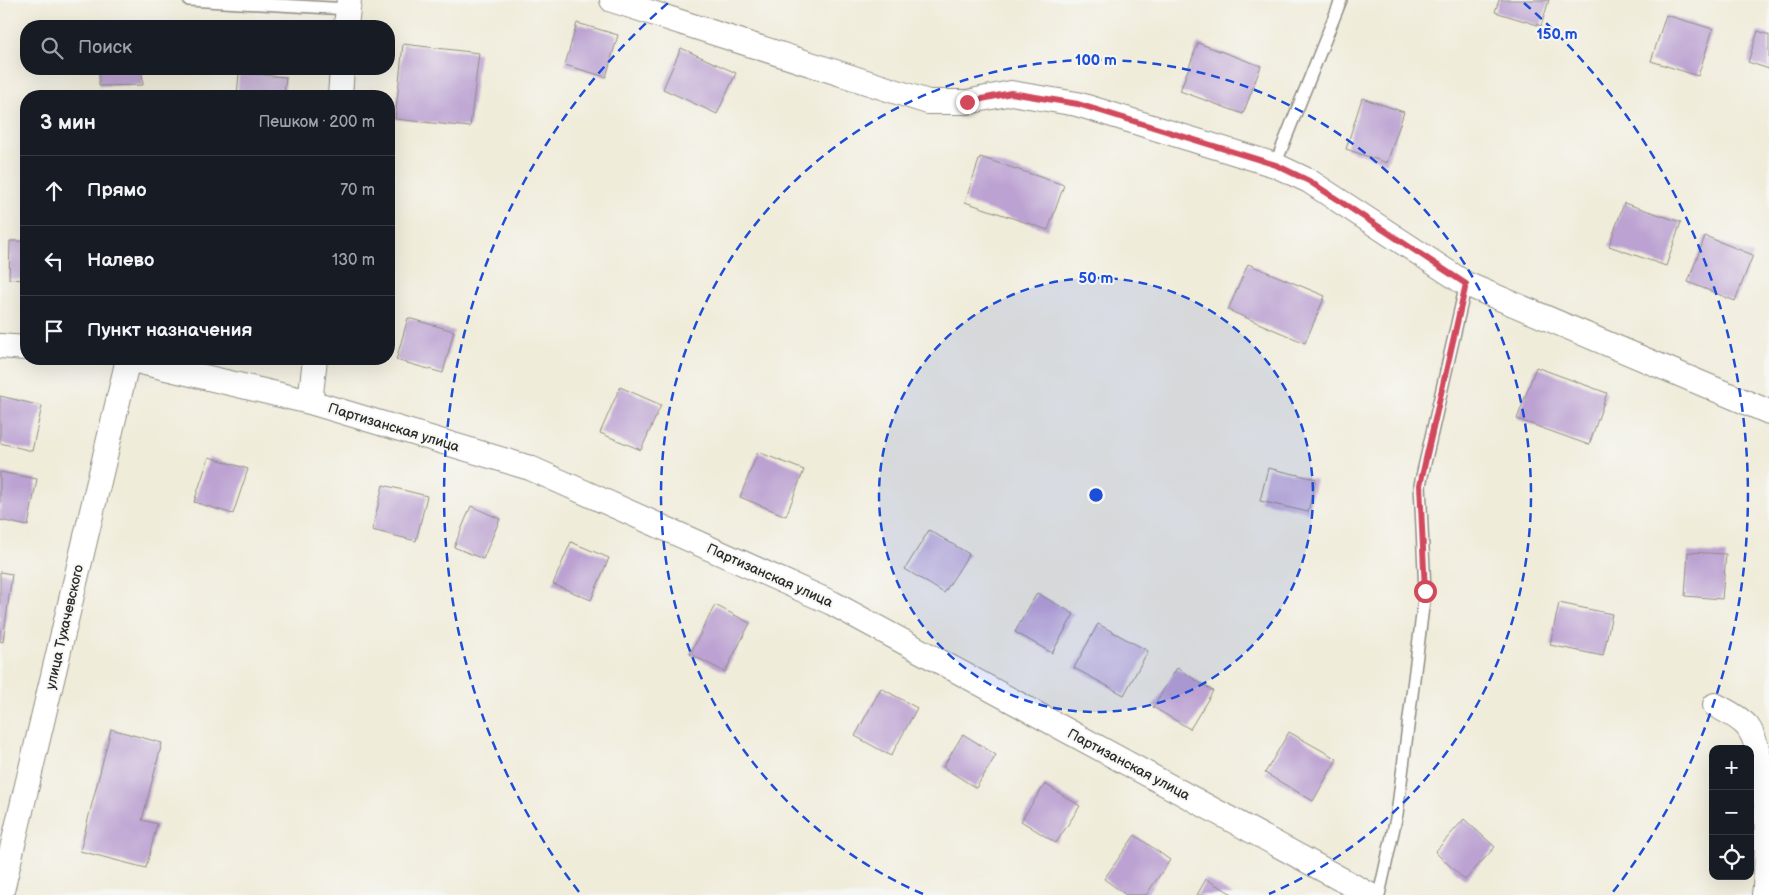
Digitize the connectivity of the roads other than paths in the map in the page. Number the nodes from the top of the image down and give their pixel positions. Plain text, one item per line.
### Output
1 (189, 0) edge
2 (612, 0) edge
3 (1341, 0) edge
4 (348, 12) edge
5 (342, 75) edge
6 (340, 90) edge
7 (1276, 165) junction
8 (1466, 284) junction
9 (0, 346) edge
10 (20, 348) edge
11 (127, 365) edge
12 (153, 365) edge
13 (314, 365) edge
14 (310, 402) junction
15 (1769, 412) edge
16 (1715, 705) dead end
17 (1, 895) edge
18 (1370, 895) edge
19 (1380, 895) edge
20 (1764, 895) edge

1 - 4 lane
2 - 7 street
3 - 7 lane
5 - 6 street
7 - 8 street
8 - 15 street
8 - 19 lane
9 - 10 street
11 - 17 street, улица Тухачевского
12 - 14 street, Партизанская улица
13 - 14 street
14 - 18 street, Партизанская улица
16 - 20 street

